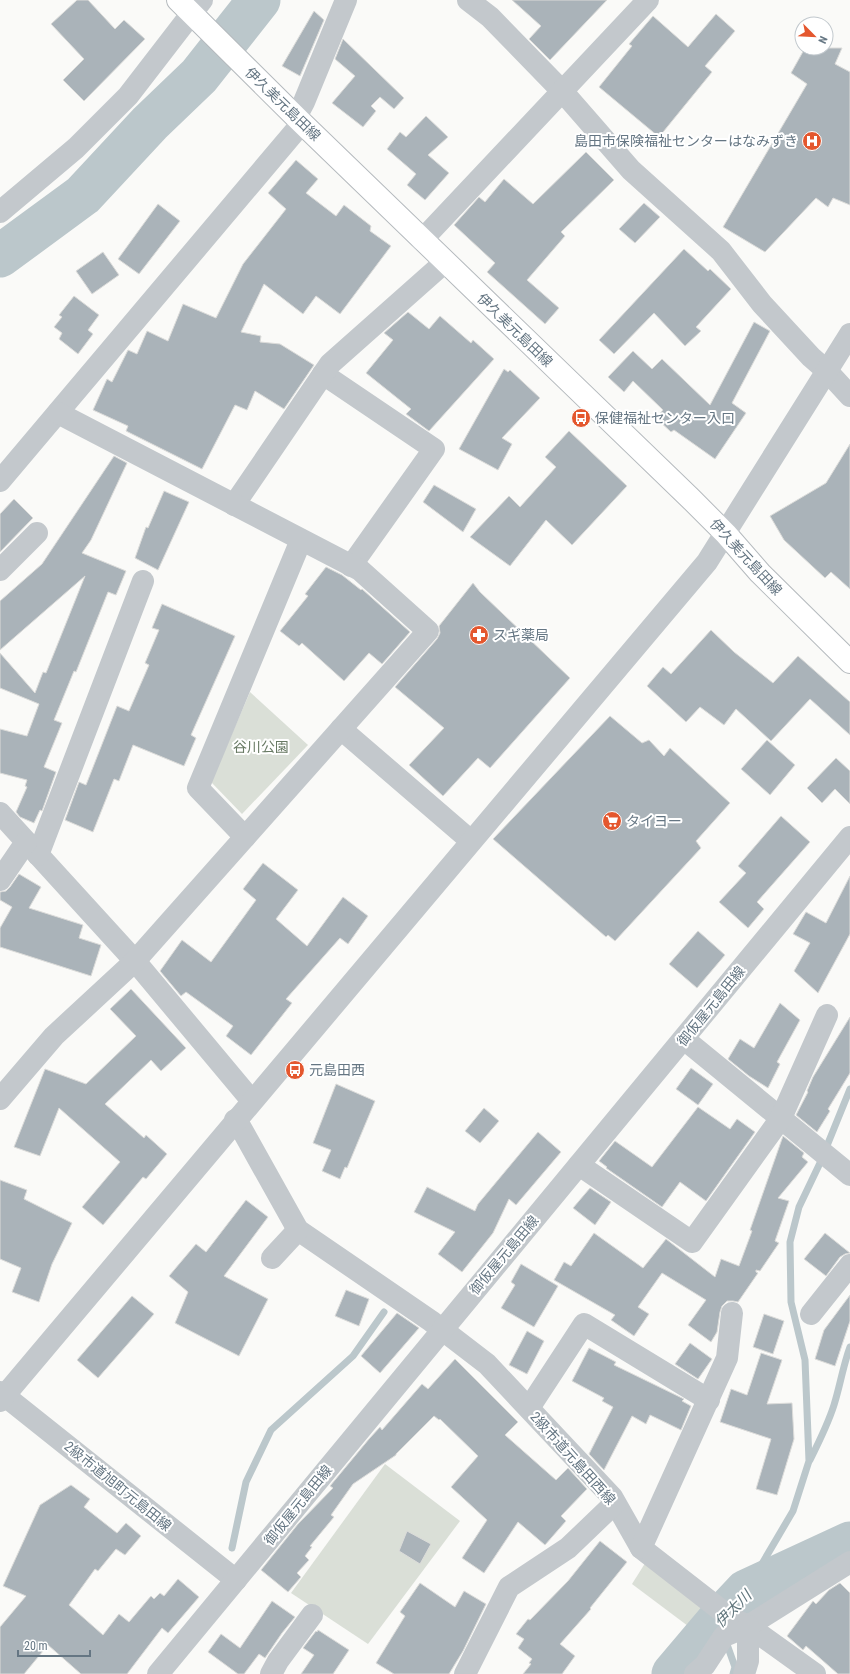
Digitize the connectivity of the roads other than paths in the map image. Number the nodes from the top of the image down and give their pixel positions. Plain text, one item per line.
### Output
1 (346, 0) edge
2 (468, 0) edge
3 (648, 0) edge
4 (192, 8) edge
5 (563, 92) junction
6 (299, 120) junction
7 (0, 212) edge
8 (422, 240) junction
9 (445, 262) junction
10 (850, 334) edge
11 (827, 371) junction
12 (323, 374) junction
13 (850, 396) edge
14 (58, 413) junction
15 (0, 481) edge
16 (234, 505) junction
17 (37, 533) dead end
18 (726, 534) junction
19 (302, 540) junction
20 (351, 566) junction
21 (0, 570) edge
22 (143, 581) dead end
23 (850, 662) edge
24 (341, 729) junction
25 (0, 813) edge
26 (245, 836) junction
27 (850, 837) edge
28 (471, 841) junction
29 (32, 849) junction
30 (0, 880) edge
31 (134, 961) junction
32 (827, 1015) dead end
33 (684, 1039) junction
34 (0, 1099) edge
35 (252, 1101) junction
36 (781, 1118) junction
37 (235, 1120) junction
38 (579, 1165) junction
39 (850, 1175) edge
40 (298, 1230) junction
41 (272, 1258) dead end
42 (850, 1266) edge
43 (732, 1313) dead end
44 (811, 1314) dead end
45 (442, 1329) junction
46 (2, 1396) edge
47 (709, 1400) junction
48 (529, 1408) junction
49 (615, 1503) junction
50 (641, 1548) junction
51 (850, 1562) edge
52 (236, 1580) junction
53 (312, 1615) dead end
54 (748, 1626) junction
55 (158, 1674) edge
56 (271, 1674) edge
57 (465, 1674) edge
58 (695, 1674) edge
59 (744, 1674) edge
60 (815, 1674) edge

1 - 6 street
2 - 5 street
3 - 5 street
4 - 6 main road, 伊久美元島田線
4 - 7 street
5 - 8 street
5 - 11 street
6 - 8 main road, 伊久美元島田線
6 - 14 street
8 - 9 main road, 伊久美元島田線
9 - 12 street
9 - 18 main road, 伊久美元島田線
10 - 11 street
11 - 13 street
11 - 18 street
12 - 16 street
12 - 20 street
14 - 15 street
14 - 16 street
16 - 19 street
17 - 21 street
18 - 23 main road, 伊久美元島田線
18 - 28 street
19 - 20 street
19 - 26 street
20 - 24 street
22 - 29 street
24 - 26 street
24 - 28 street
25 - 29 street
26 - 31 street
27 - 33 street, 御仮屋元島田線
28 - 35 street
29 - 30 street
29 - 31 street
31 - 34 street
31 - 35 street
32 - 36 street
33 - 36 street
33 - 38 street, 御仮屋元島田線
35 - 37 street
36 - 38 street
36 - 39 street
37 - 40 street
37 - 46 street
38 - 45 street, 御仮屋元島田線
40 - 41 street
40 - 45 street, 2級市道元島田西線
42 - 44 street
43 - 47 street
45 - 48 street, 2級市道元島田西線
45 - 52 street, 御仮屋元島田線
46 - 52 street, 2級市道旭町元島田線
47 - 48 street
47 - 50 street
48 - 49 street, 2級市道元島田西線
49 - 50 street, 2級市道元島田西線
49 - 57 street
50 - 54 street, 2級市道元島田西線
51 - 54 street
52 - 55 street, 御仮屋元島田線
53 - 56 street
54 - 58 street
54 - 59 street
54 - 60 street, 2級市道元島田西線

